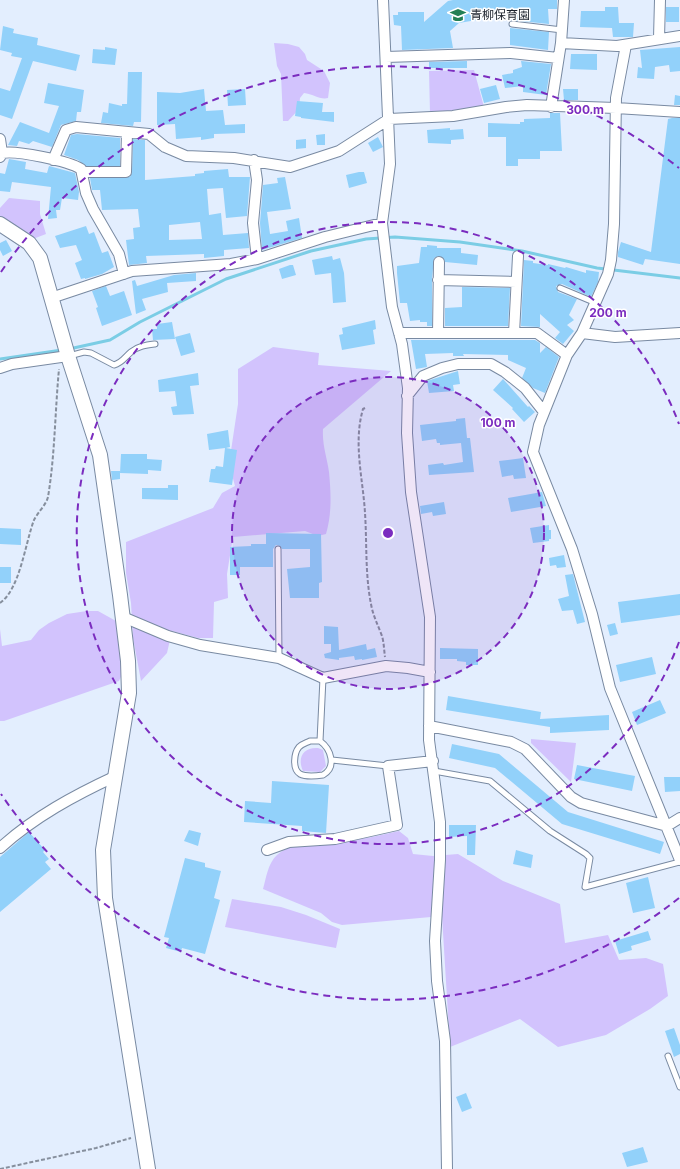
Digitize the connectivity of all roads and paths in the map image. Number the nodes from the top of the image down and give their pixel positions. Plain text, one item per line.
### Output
1 (383, 0) edge
2 (564, 0) edge
3 (660, 0) edge
4 (512, 24) dead end
5 (562, 30) junction
6 (680, 36) edge
7 (659, 38) junction
8 (561, 43) junction
9 (626, 45) junction
10 (386, 57) junction
11 (558, 58) junction
12 (551, 107) junction
13 (616, 108) junction
14 (680, 112) edge
15 (389, 119) junction
16 (126, 133) junction
17 (0, 139) edge
18 (1, 155) edge
19 (53, 160) junction
20 (254, 160) junction
21 (82, 172) junction
22 (0, 224) edge
23 (382, 226) junction
24 (518, 256) dead end
25 (257, 259) junction
26 (439, 262) dead end
27 (124, 274) junction
28 (438, 280) junction
29 (516, 282) junction
30 (560, 288) dead end
31 (51, 298) junction
32 (596, 303) junction
33 (399, 333) junction
34 (438, 333) junction
35 (514, 333) junction
36 (582, 333) junction
37 (680, 333) edge
38 (155, 344) dead end
39 (65, 352) junction
40 (567, 355) junction
41 (0, 368) edge
42 (407, 396) junction
43 (365, 408) dead end
44 (544, 412) junction
45 (278, 549) dead end
46 (0, 603) edge
47 (123, 616) junction
48 (279, 658) junction
49 (386, 666) junction
50 (430, 672) junction
51 (323, 678) junction
52 (429, 726) junction
53 (320, 741) junction
54 (332, 760) junction
55 (388, 766) junction
56 (434, 766) junction
57 (116, 776) junction
58 (680, 818) edge
59 (667, 826) junction
60 (0, 848) edge
61 (267, 850) dead end
62 (680, 861) edge
63 (668, 1056) dead end
64 (680, 1087) edge
65 (144, 1134) junction
66 (0, 1169) edge
67 (148, 1169) edge
68 (447, 1169) edge

1 - 10 street
2 - 5 street
3 - 7 street
4 - 5 lane
5 - 8 street
6 - 7 street
7 - 9 street
8 - 9 street
8 - 11 street
9 - 13 street
10 - 11 street
10 - 15 street
11 - 12 street
12 - 13 street
12 - 15 street
13 - 14 street
13 - 32 street
15 - 20 street
15 - 23 street
16 - 19 street
16 - 20 street
16 - 21 street
17 - 18 street
18 - 19 street
19 - 21 street
20 - 25 street
21 - 27 street
22 - 31 street
23 - 25 street
23 - 33 street
24 - 29 street
25 - 27 street
26 - 28 street
27 - 31 street
28 - 29 street
28 - 34 street
29 - 35 street
30 - 32 lane
31 - 39 street
32 - 36 street
33 - 34 street
33 - 42 street
34 - 35 street
35 - 40 street
36 - 37 street
36 - 40 street
38 - 39 lane
39 - 41 street
39 - 46 path
39 - 47 street
40 - 44 street
42 - 44 street
42 - 50 street
43 - 49 path
44 - 59 street
45 - 48 lane
47 - 48 street
47 - 57 street
48 - 51 street
49 - 50 street
49 - 51 street
50 - 52 street
51 - 53 lane
52 - 56 street
52 - 59 street
53 - 54 lane
53 - 54 lane
54 - 55 lane
55 - 56 street
55 - 61 street
56 - 62 lane
56 - 68 street
57 - 60 street
57 - 65 street
58 - 59 street
59 - 62 street
63 - 64 lane
65 - 66 path
65 - 67 street

